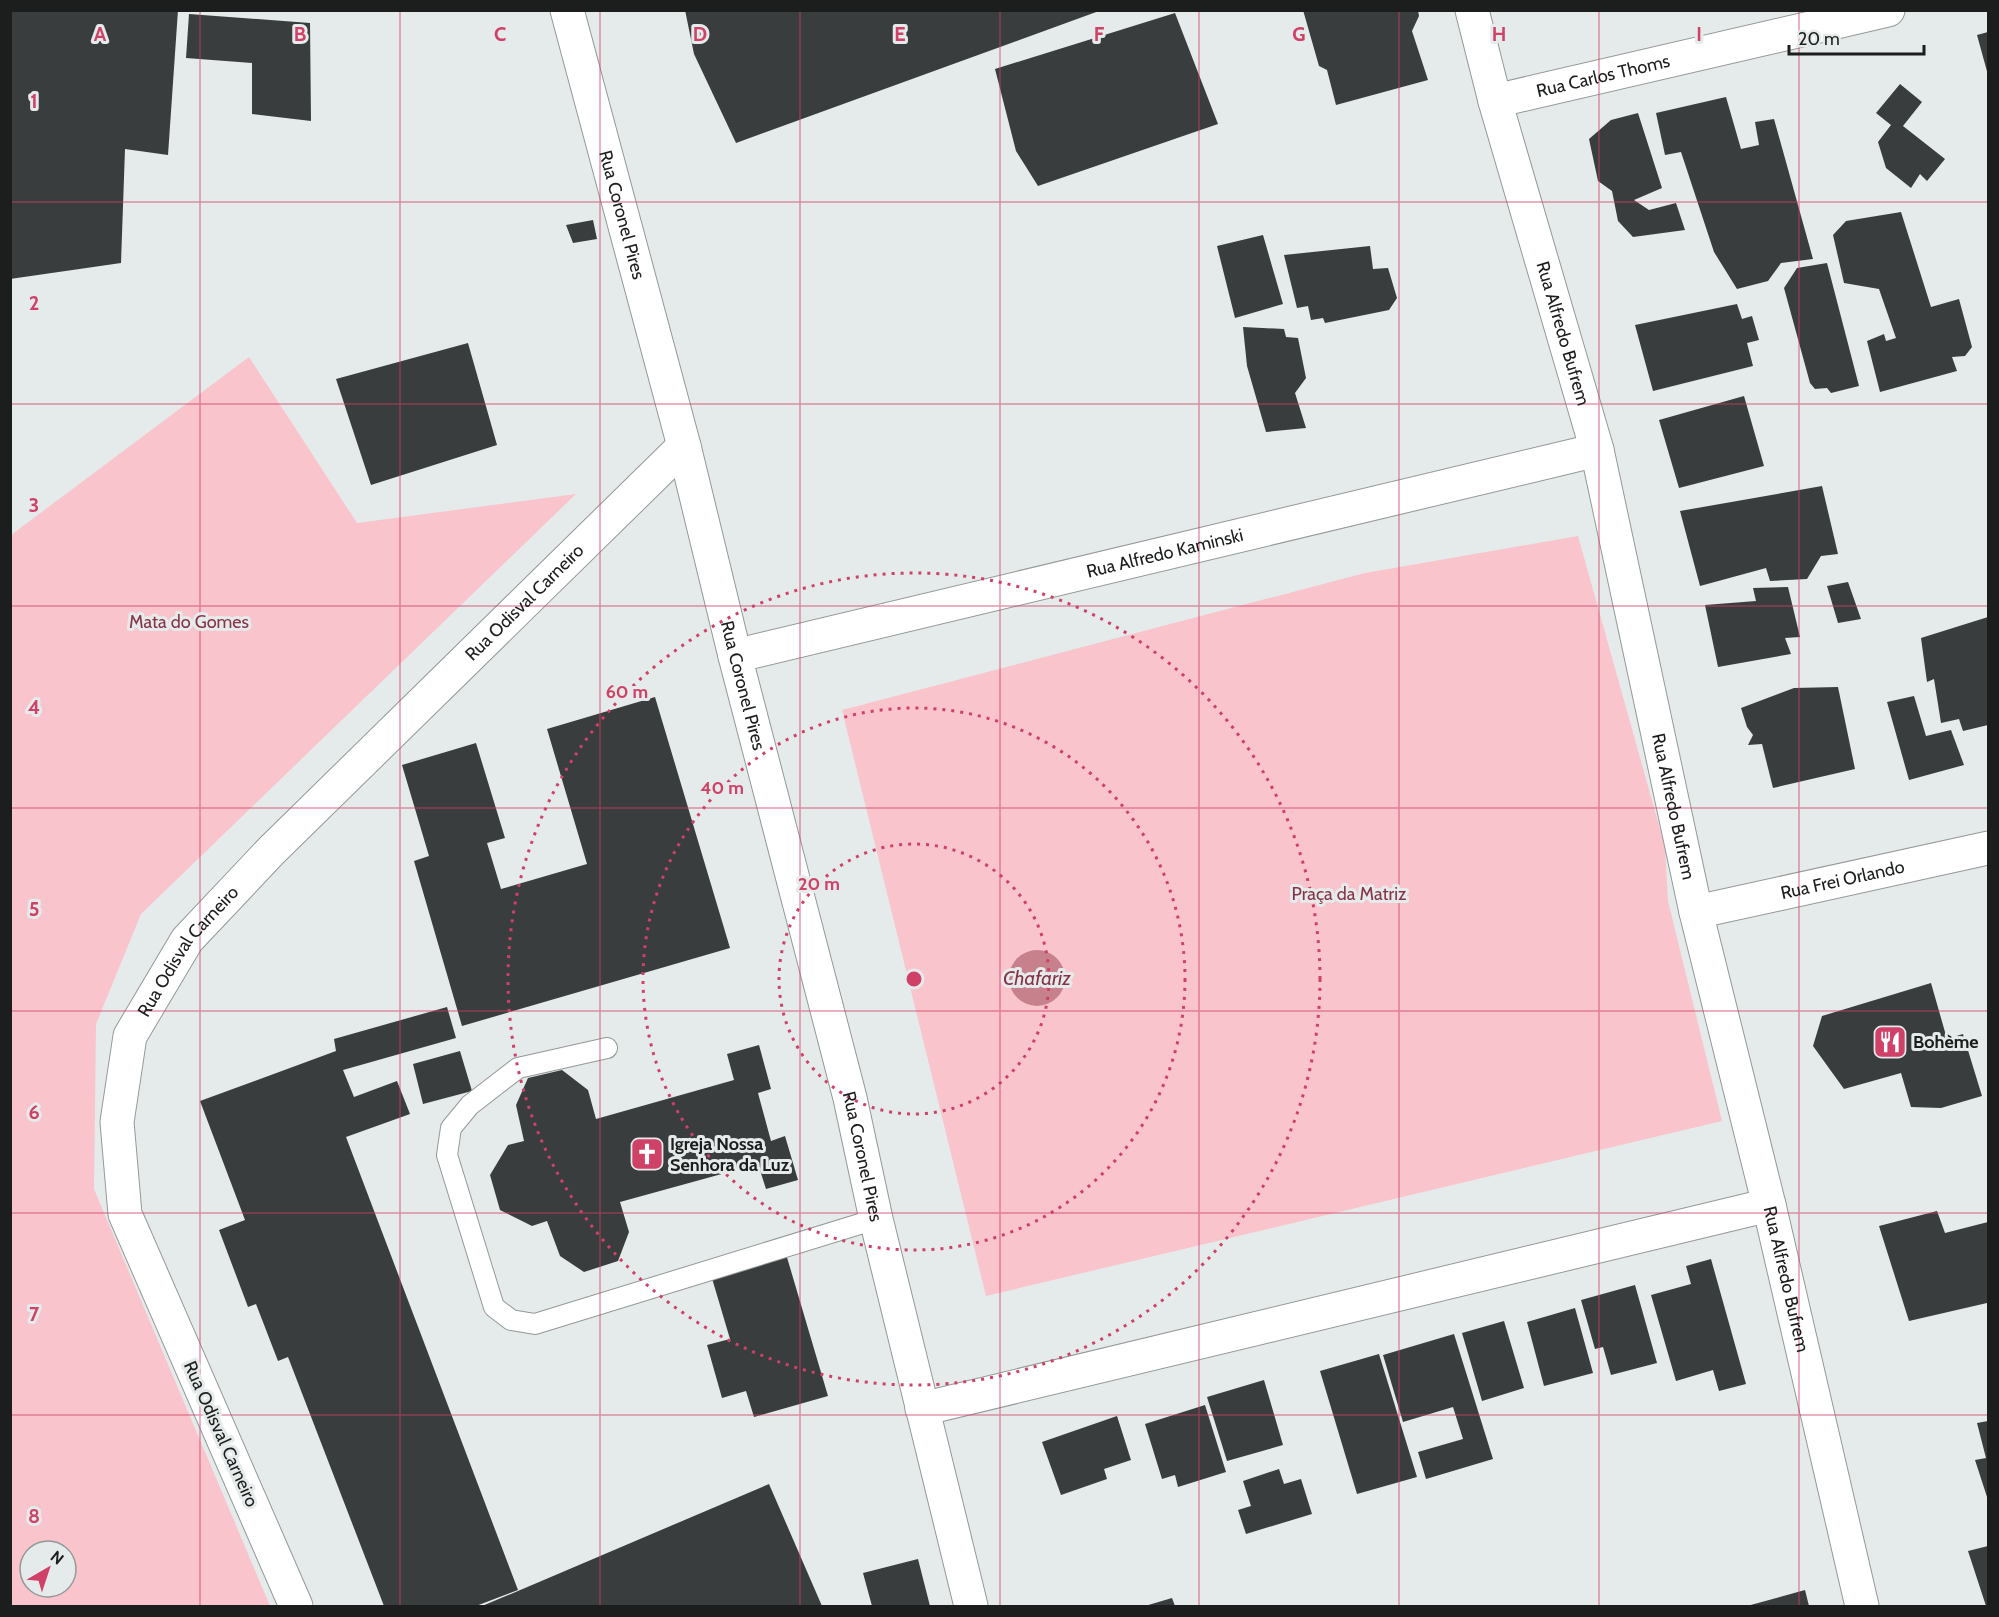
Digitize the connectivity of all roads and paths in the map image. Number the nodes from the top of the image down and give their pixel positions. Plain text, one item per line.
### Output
1 (567, 10) edge
2 (1472, 10) edge
3 (1888, 10) edge
4 (1495, 101) junction
5 (684, 446) junction
6 (1597, 450) junction
7 (735, 656) junction
8 (1989, 848) edge
9 (1696, 912) junction
10 (607, 1048) dead end
11 (1769, 1205) junction
12 (876, 1219) junction
13 (922, 1409) junction
14 (297, 1606) edge
15 (971, 1606) edge
16 (1862, 1606) edge

1 - 5 street, Rua Coronel Pires
2 - 4 street, Rua Alfredo Bufrem
3 - 4 street, Rua Carlos Thoms
4 - 6 street, Rua Alfredo Bufrem
5 - 7 street, Rua Coronel Pires
5 - 14 street, Rua Odisval Carneiro
6 - 7 street, Rua Alfredo Kaminski
6 - 9 street, Rua Alfredo Bufrem
7 - 12 street, Rua Coronel Pires
8 - 9 street, Rua Frei Orlando
9 - 11 street, Rua Alfredo Bufrem
10 - 12 lane
11 - 13 street
11 - 16 street, Rua Alfredo Bufrem
12 - 13 street, Rua Coronel Pires
13 - 15 street, Rua Coronel Pires

